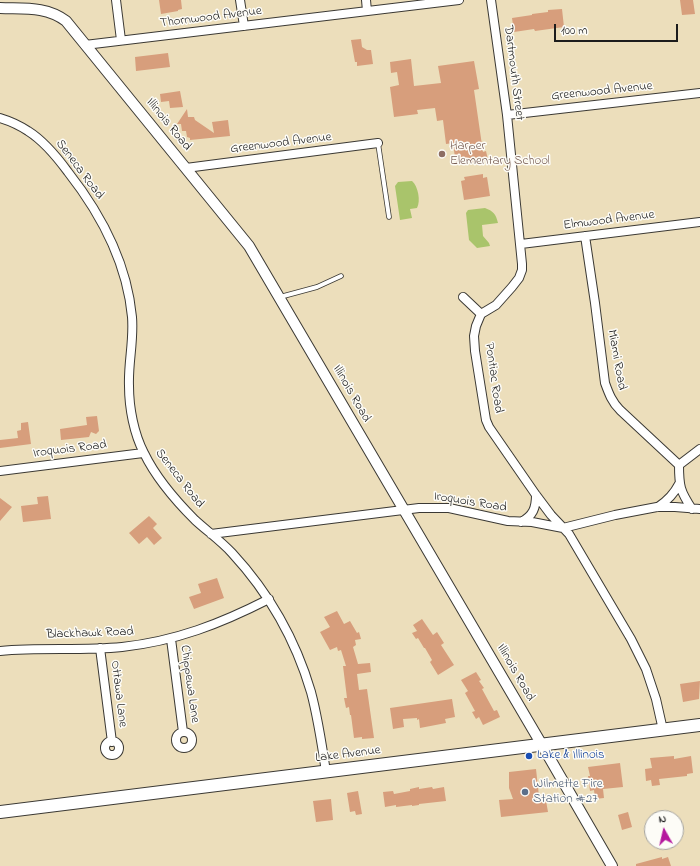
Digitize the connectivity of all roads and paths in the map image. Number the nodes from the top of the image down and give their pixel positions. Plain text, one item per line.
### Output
1 (116, 0) edge
2 (240, 0) edge
3 (366, 0) edge
4 (459, 0) edge
5 (491, 0) edge
6 (0, 8) edge
7 (367, 11) junction
8 (244, 26) junction
9 (121, 40) junction
10 (85, 45) junction
11 (700, 94) edge
12 (507, 115) junction
13 (0, 118) edge
14 (378, 143) joint
15 (186, 168) junction
16 (389, 217) dead end
17 (700, 222) edge
18 (585, 236) junction
19 (521, 244) junction
20 (341, 276) dead end
21 (279, 297) junction
22 (464, 297) dead end
23 (481, 314) junction
24 (700, 449) edge
25 (144, 453) junction
26 (679, 465) junction
27 (0, 471) edge
28 (679, 484) junction
29 (536, 495) junction
30 (657, 508) junction
31 (696, 509) edge
32 (404, 510) junction
33 (520, 522) junction
34 (563, 528) junction
35 (211, 534) junction
36 (268, 599) junction
37 (171, 639) junction
38 (100, 648) junction
39 (0, 651) edge
40 (700, 725) edge
41 (662, 730) junction
42 (183, 732) dead end
43 (112, 742) dead end
44 (542, 745) junction
45 (326, 772) junction
46 (0, 812) edge
47 (612, 866) edge

1 - 9 street
2 - 8 street
3 - 7 street
4 - 7 street, Thornwood Avenue
5 - 12 street, Dartmouth Street
6 - 10 street, Illinois Road
7 - 8 street, Thornwood Avenue
8 - 9 street, Thornwood Avenue
9 - 10 street, Thornwood Avenue
10 - 15 street, Illinois Road
11 - 12 street, Greenwood Avenue
12 - 19 street, Dartmouth Street
13 - 25 street, Seneca Road
14 - 15 street, Greenwood Avenue
14 - 16 lane
15 - 21 street, Illinois Road
17 - 18 street, Elmwood Avenue
18 - 19 street, Elmwood Avenue
18 - 26 street, Miami Road
19 - 23 street
20 - 21 lane
21 - 32 street, Illinois Road
22 - 23 street
23 - 29 street, Pontiac Road
24 - 26 street
25 - 27 street, Iroquois Road
25 - 35 street, Seneca Road
26 - 28 street
28 - 30 street
28 - 31 street
29 - 33 street
29 - 34 street, Pontiac Road
30 - 31 street, Iroquois Road
30 - 34 street, Iroquois Road
32 - 33 street, Iroquois Road
32 - 35 street, Iroquois Road
32 - 44 street, Illinois Road
33 - 34 street, Iroquois Road
34 - 41 street, Pontiac Road
35 - 36 street, Seneca Road
36 - 37 street, Blackhawk Road
36 - 45 street, Seneca Road
37 - 38 street, Blackhawk Road
37 - 42 street, Chippewa Lane
38 - 39 street, Blackhawk Road
38 - 43 street, Ottawa Lane
40 - 41 main road, Lake Avenue
41 - 44 main road, Lake Avenue
44 - 45 main road, Lake Avenue
44 - 47 street, Illinois Road
45 - 46 main road, Lake Avenue

